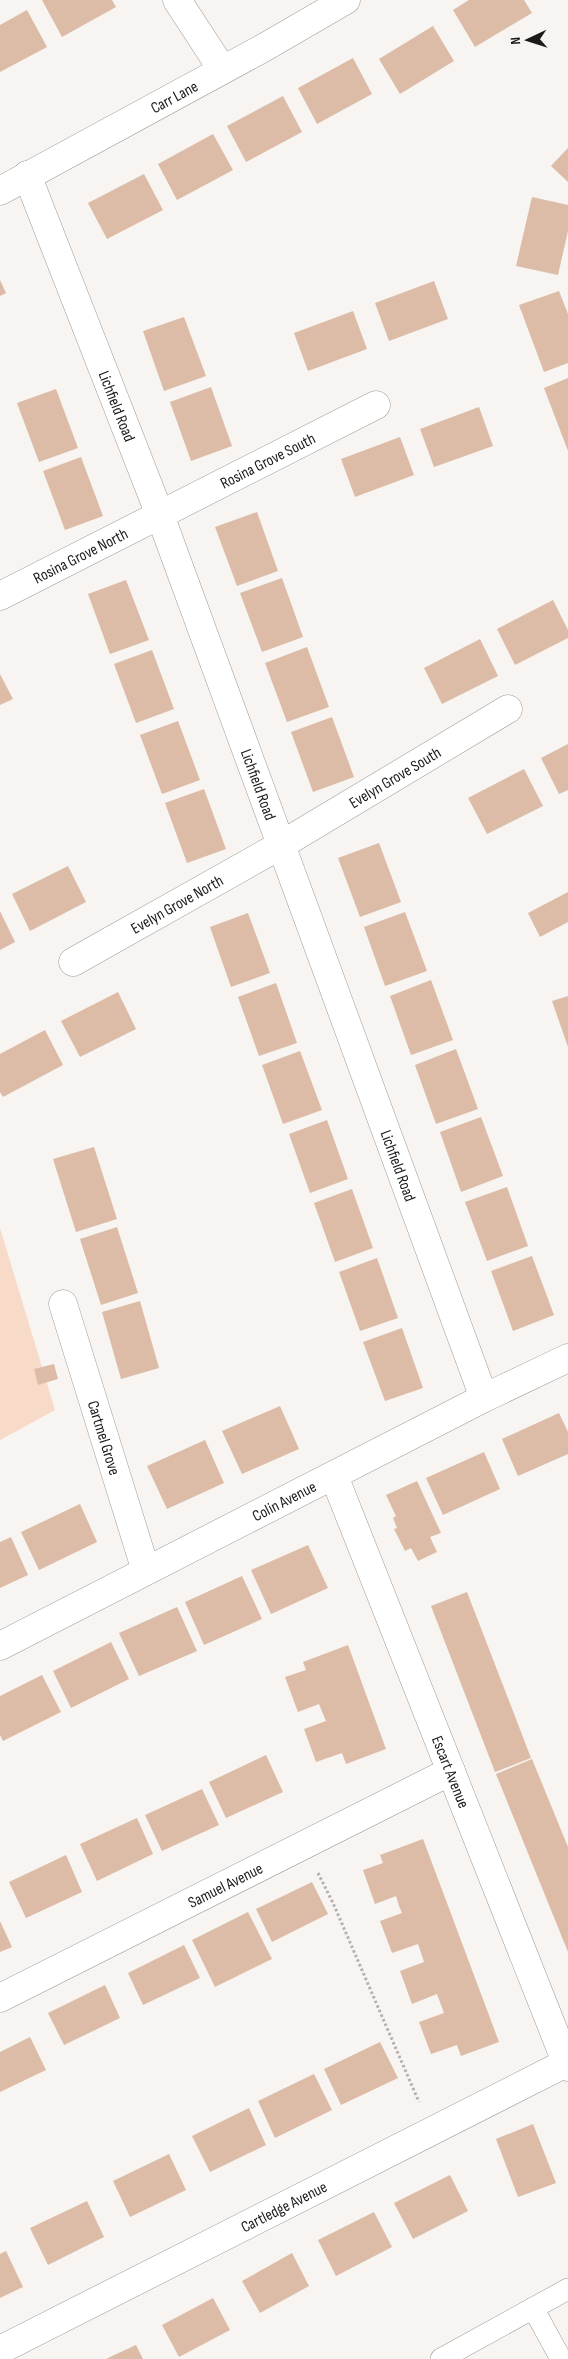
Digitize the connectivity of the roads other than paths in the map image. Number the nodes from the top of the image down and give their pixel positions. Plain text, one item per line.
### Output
1 (177, 0) edge
2 (346, 0) edge
3 (222, 70) junction
4 (27, 175) junction
5 (0, 191) edge
6 (376, 405) dead end
7 (160, 515) junction
8 (0, 596) edge
9 (508, 709) dead end
10 (281, 845) junction
11 (72, 962) dead end
12 (63, 1304) dead end
13 (568, 1358) edge
14 (484, 1398) junction
15 (334, 1476) junction
16 (146, 1570) junction
17 (0, 1646) edge
18 (451, 1772) junction
19 (0, 1998) edge
20 (567, 2065) edge
21 (568, 2289) edge
22 (533, 2308) junction
23 (0, 2350) edge
24 (441, 2359) edge
25 (561, 2359) edge

1 - 3 street
2 - 3 street, Carr Lane
3 - 4 street, Carr Lane
4 - 5 street, Carr Lane
4 - 7 street, Lichfield Road
6 - 7 street, Rosina Grove South
7 - 8 street, Rosina Grove North
7 - 10 street, Lichfield Road
9 - 10 street, Evelyn Grove South
10 - 11 street, Evelyn Grove North
10 - 14 street, Lichfield Road
12 - 16 street, Cartmel Grove
13 - 14 street, Colin Avenue
14 - 15 street, Colin Avenue
15 - 16 street, Colin Avenue
15 - 18 street, Escart Avenue
16 - 17 street, Colin Avenue
18 - 19 street, Samuel Avenue
18 - 20 street, Escart Avenue
20 - 23 street, Cartledge Avenue
21 - 22 lane
22 - 24 lane
22 - 25 lane

